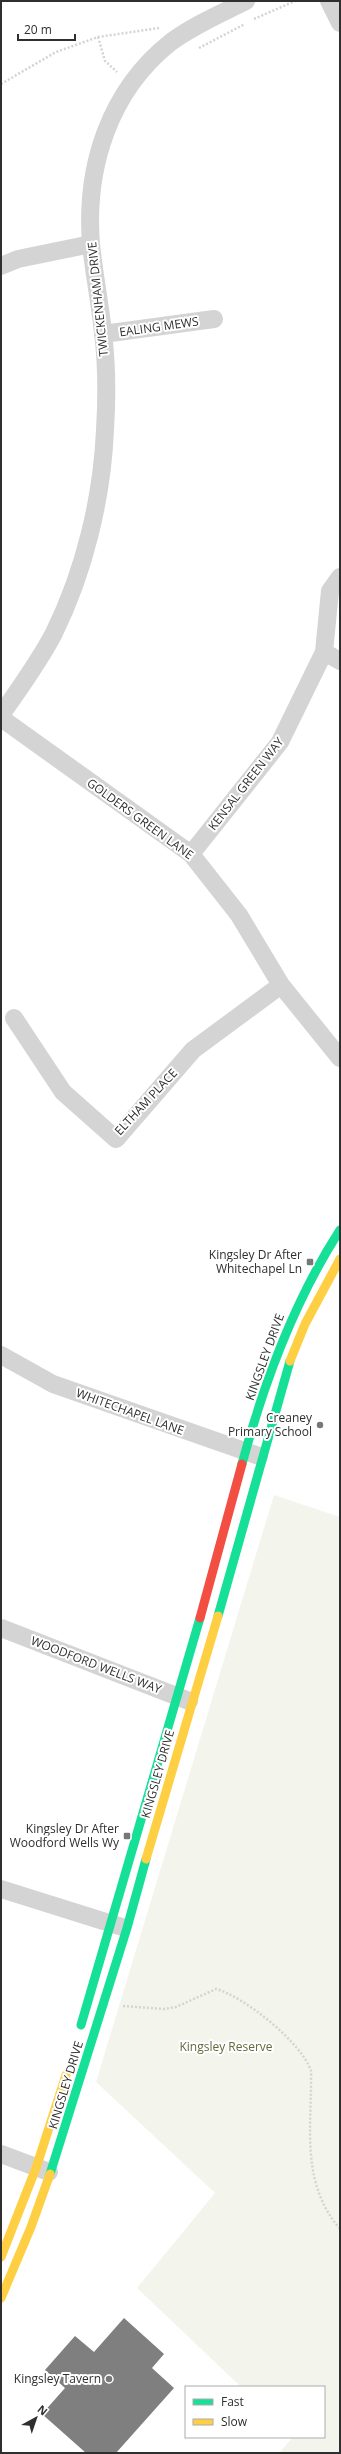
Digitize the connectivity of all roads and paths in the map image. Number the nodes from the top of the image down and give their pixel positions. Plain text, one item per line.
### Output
1 (246, 1) edge
2 (295, 1) edge
3 (329, 1) edge
4 (340, 23) edge
5 (193, 51) dead end
6 (134, 80) junction
7 (1, 84) edge
8 (91, 244) junction
9 (1, 266) edge
10 (214, 319) dead end
11 (103, 334) junction
12 (340, 576) edge
13 (324, 652) junction
14 (340, 661) edge
15 (1, 715) edge
16 (1, 718) edge
17 (191, 854) junction
18 (281, 985) junction
19 (14, 1018) dead end
20 (340, 1058) edge
21 (340, 1230) edge
22 (340, 1259) edge
23 (1, 1354) edge
24 (246, 1452) junction
25 (264, 1458) junction
26 (1, 1628) edge
27 (183, 1699) junction
28 (1, 1889) edge
29 (109, 1924) junction
30 (127, 1928) junction
31 (117, 2006) dead end
32 (79, 2032) dead end
33 (68, 2068) dead end
34 (1, 2154) edge
35 (43, 2170) junction
36 (340, 2229) edge
37 (1, 2257) edge
38 (1, 2298) edge

1 - 6 street, TWICKENHAM DRIVE
2 - 5 path
3 - 4 street
6 - 7 path
6 - 8 street, TWICKENHAM DRIVE
8 - 9 street
8 - 11 street, TWICKENHAM DRIVE
10 - 11 street, EALING MEWS
11 - 15 street, TWICKENHAM DRIVE
12 - 13 street, KENSAL GREEN WAY
13 - 14 street
13 - 17 street, KENSAL GREEN WAY
16 - 17 street, GOLDERS GREEN LANE
17 - 18 street, GOLDERS GREEN LANE
18 - 19 street, ELTHAM PLACE
18 - 20 street, GOLDERS GREEN LANE
21 - 24 main road, KINGSLEY DRIVE
22 - 25 main road, KINGSLEY DRIVE
23 - 24 street, WHITECHAPEL LANE
24 - 25 street, WHITECHAPEL LANE
24 - 27 main road, KINGSLEY DRIVE
25 - 27 main road, KINGSLEY DRIVE
26 - 27 street, WOODFORD WELLS WAY
27 - 29 main road, KINGSLEY DRIVE
27 - 30 main road, KINGSLEY DRIVE
28 - 29 street
29 - 30 street
29 - 32 main road, KINGSLEY DRIVE
30 - 35 main road, KINGSLEY DRIVE
31 - 36 path
33 - 35 main road, KINGSLEY DRIVE
34 - 35 street
35 - 37 main road, KINGSLEY DRIVE
35 - 38 main road, KINGSLEY DRIVE

